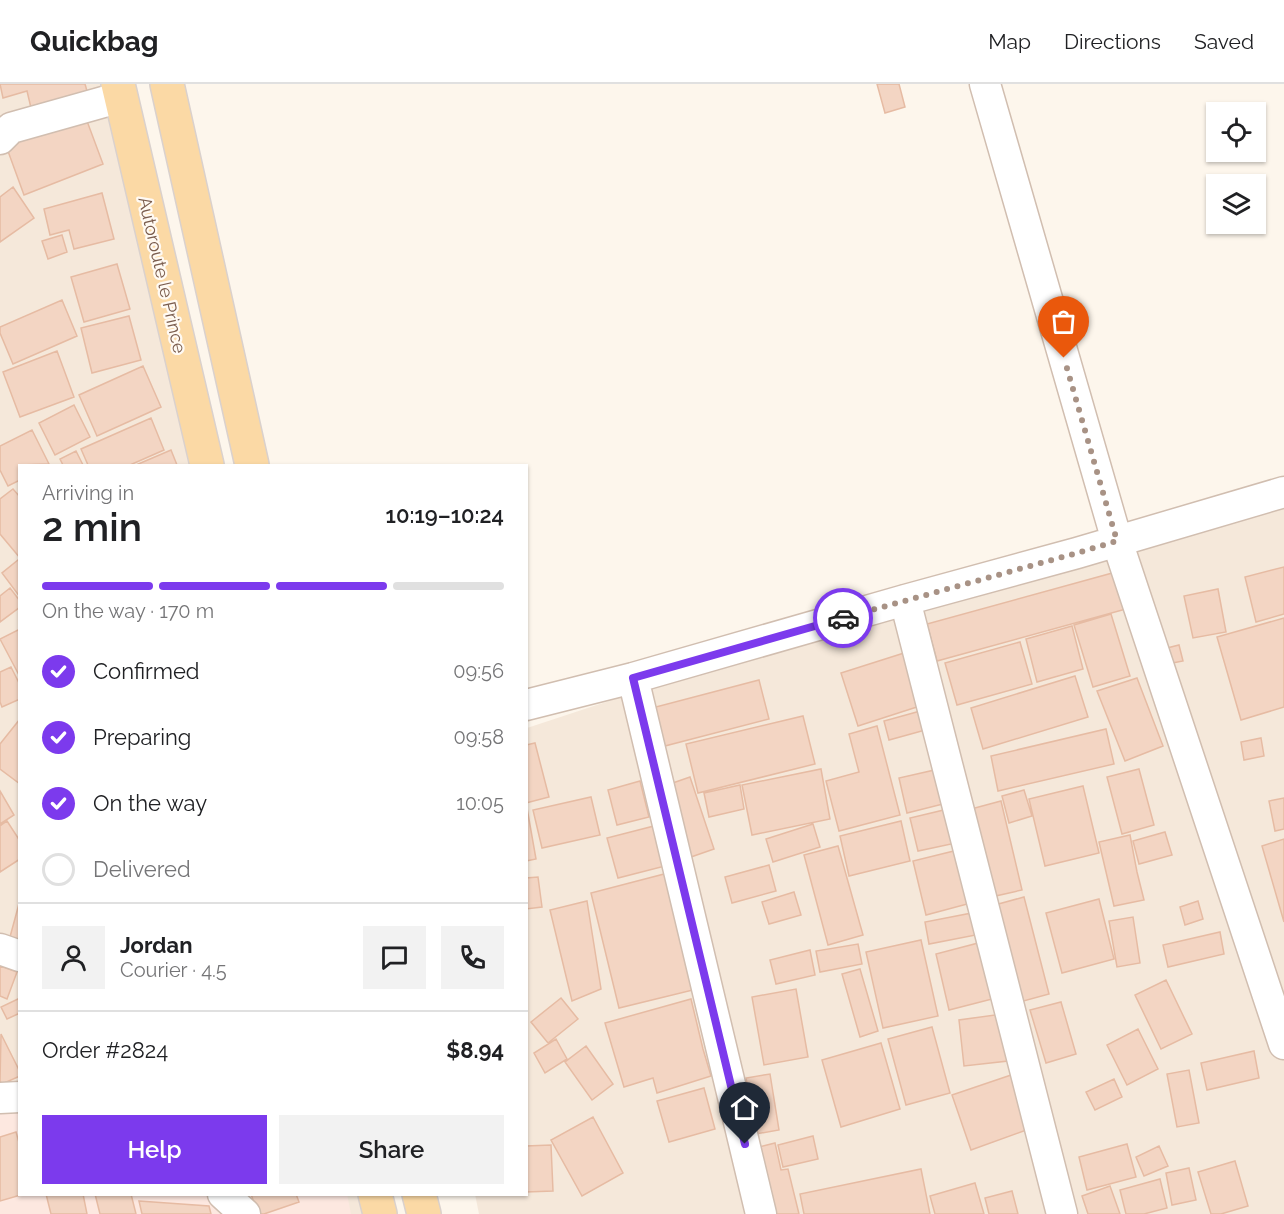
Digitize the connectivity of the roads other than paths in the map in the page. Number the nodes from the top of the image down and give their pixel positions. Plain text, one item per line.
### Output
1 (167, 84) edge
2 (985, 84) edge
3 (119, 91) edge
4 (0, 139) edge
5 (207, 464) edge
6 (252, 464) edge
7 (1284, 492) edge
8 (1117, 541) junction
9 (905, 600) junction
10 (633, 678) junction
11 (528, 704) edge
12 (0, 949) edge
13 (18, 955) edge
14 (1284, 1044) edge
15 (18, 1096) edge
16 (0, 1098) edge
17 (225, 1196) edge
18 (376, 1196) edge
19 (420, 1196) edge
20 (245, 1214) edge
21 (380, 1214) edge
22 (424, 1214) edge
23 (761, 1214) edge
24 (1062, 1214) edge

1 - 6 main road
2 - 8 street
3 - 4 street
3 - 5 main road, Autoroute le Prince
7 - 8 street
8 - 9 street
8 - 14 street
9 - 10 street
9 - 24 street
10 - 11 street
10 - 23 street
12 - 13 street
15 - 16 street
17 - 20 street
18 - 21 main road
19 - 22 main road

